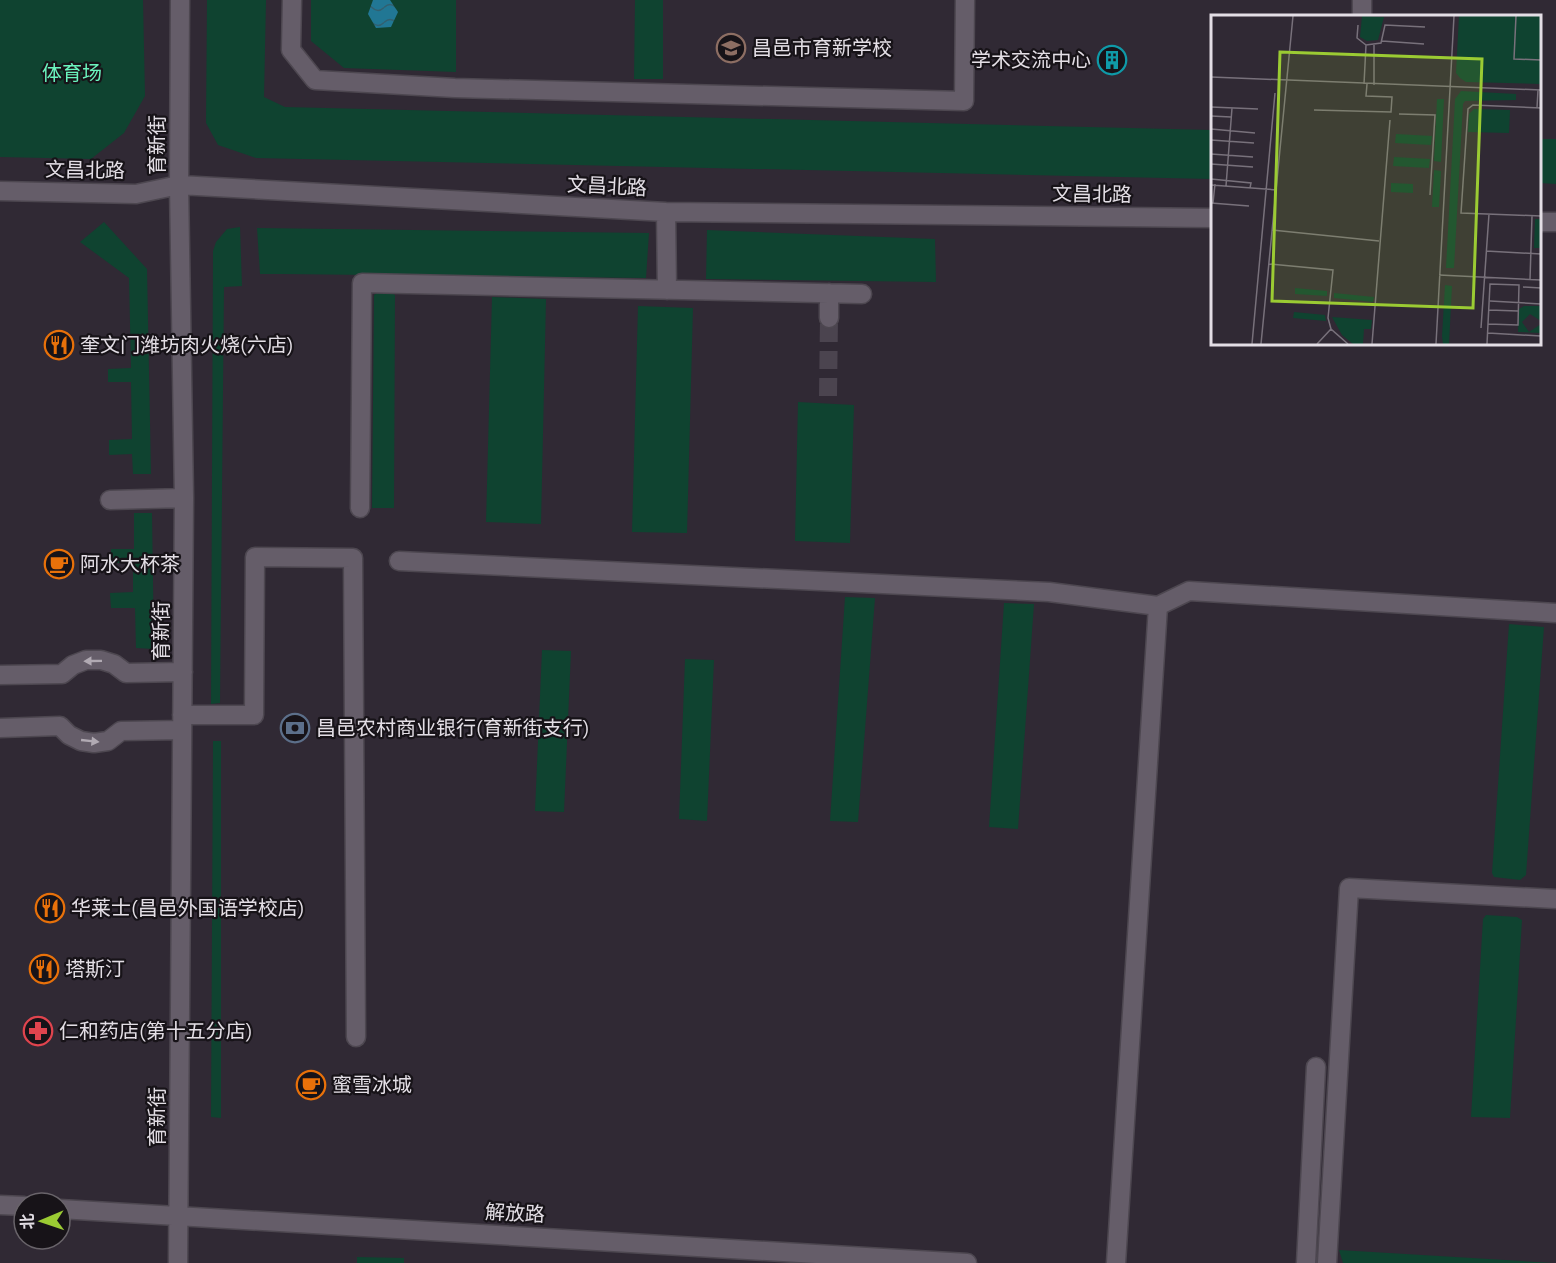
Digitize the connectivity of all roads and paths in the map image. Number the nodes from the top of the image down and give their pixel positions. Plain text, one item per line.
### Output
1 (180, 0) edge
2 (291, 0) edge
3 (965, 0) edge
4 (179, 185) junction
5 (0, 191) edge
6 (666, 212) junction
7 (1211, 218) edge
8 (667, 290) junction
9 (830, 293) junction
10 (862, 294) dead end
11 (830, 318) tunnel mouth
12 (184, 498) junction
13 (110, 500) dead end
14 (360, 508) dead end
15 (399, 561) dead end
16 (1158, 606) junction
17 (1556, 613) edge
18 (183, 672) junction
19 (0, 675) edge
20 (182, 723) junction
21 (0, 728) edge
22 (1556, 899) edge
23 (356, 1037) dead end
24 (1316, 1067) dead end
25 (72, 1210) edge
26 (178, 1216) junction
27 (865, 1259) edge
28 (177, 1263) edge
29 (967, 1263) edge
30 (1116, 1263) edge
31 (1306, 1263) edge
32 (1327, 1263) edge

1 - 4 street, 育新街
2 - 3 street
4 - 5 street, 文昌北路
4 - 6 street, 文昌北路
4 - 12 street, 育新街
6 - 7 street, 文昌北路
6 - 8 street
8 - 9 street
8 - 14 street
9 - 10 street
9 - 11 street
12 - 13 street
12 - 18 street, 育新街
15 - 16 street
16 - 17 street
16 - 30 street
18 -> 19 street
18 - 20 street, 育新街
21 -> 20 street
20 - 23 street
20 - 26 street, 育新街
22 - 32 street
24 - 31 street
25 - 26 street, 解放路
26 - 27 street, 解放路
26 - 28 street, 育新街
27 - 29 street, 解放路

